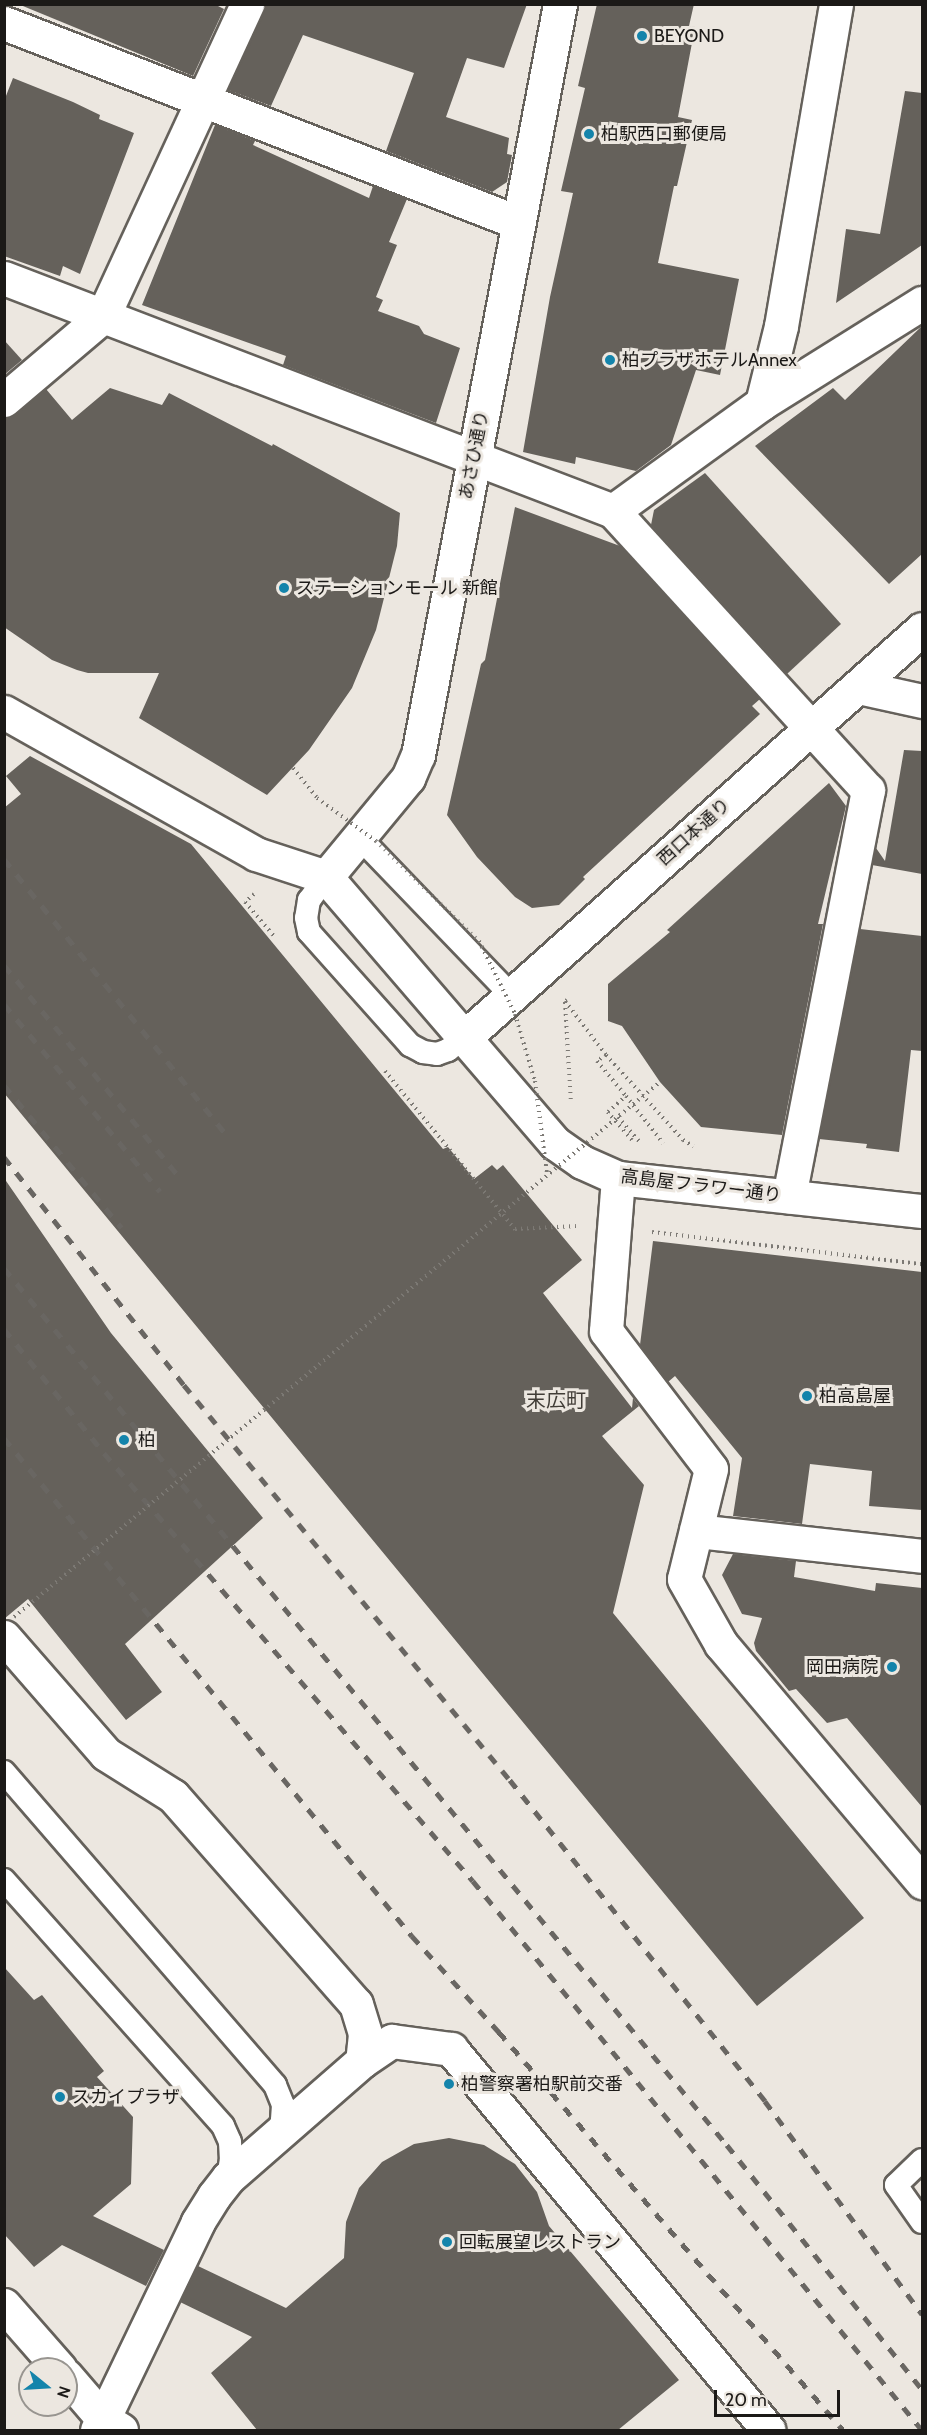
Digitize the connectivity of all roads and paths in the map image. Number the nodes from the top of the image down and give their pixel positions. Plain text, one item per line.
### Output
1 (247, 4) edge
2 (560, 4) edge
3 (836, 4) edge
4 (4, 23) edge
5 (202, 99) junction
6 (517, 222) junction
7 (4, 278) edge
8 (922, 303) edge
9 (104, 315) junction
10 (4, 400) edge
11 (762, 404) junction
12 (473, 457) junction
13 (613, 511) junction
14 (922, 628) edge
15 (858, 687) junction
16 (922, 701) edge
17 (4, 712) edge
18 (812, 728) junction
19 (293, 768) dead end
20 (359, 837) junction
21 (326, 877) junction
22 (574, 993) dead end
23 (512, 995) junction
24 (565, 1001) junction
25 (466, 1036) junction
26 (606, 1055) junction
27 (660, 1082) dead end
28 (626, 1096) junction
29 (572, 1107) dead end
30 (618, 1117) junction
31 (574, 1142) dead end
32 (638, 1147) dead end
33 (647, 1149) dead end
34 (659, 1151) dead end
35 (574, 1153) junction
36 (547, 1174) junction
37 (618, 1178) junction
38 (714, 1188) junction
39 (789, 1196) junction
40 (922, 1211) edge
41 (696, 1531) junction
42 (922, 1556) edge
43 (9, 1627) edge
44 (4, 1772) edge
45 (4, 1880) edge
46 (922, 1882) edge
47 (362, 2061) junction
48 (276, 2137) junction
49 (922, 2160) edge
50 (228, 2178) junction
51 (922, 2222) edge
52 (4, 2305) edge
53 (50, 2357) edge
54 (78, 2391) edge
55 (107, 2427) edge
56 (769, 2430) edge

1 - 5 street
2 - 6 street, あさひ通り
3 - 11 street
4 - 5 street
5 - 6 street
5 - 9 street
6 - 12 street, あさひ通り
7 - 9 street
8 - 11 street
9 - 10 street
9 - 12 street
11 - 13 street
12 - 13 street
12 - 20 street, あさひ通り
13 - 18 street
14 - 15 street, 西口本通り
15 - 16 street
15 - 18 street, 西口本通り
17 - 21 street
18 - 23 street, 西口本通り
18 - 39 street
19 - 36 path, bridge
20 - 21 street, あさひ通り
20 - 23 lane
21 - 25 street, 高島屋フラワー通り
21 - 25 lane
22 - 24 path
23 - 25 street, 西口本通り
24 - 26 path
24 - 29 path
25 - 37 street, 高島屋フラワー通り
26 - 28 path
26 - 38 path
27 - 30 path, bridge
28 - 32 path
28 - 34 path
30 - 33 path
30 - 35 path, bridge
31 - 35 path
35 - 36 path, bridge
36 - 43 path, bridge
37 - 38 street, 高島屋フラワー通り
37 - 41 street
38 - 39 street, 高島屋フラワー通り
39 - 40 street, 高島屋フラワー通り
41 - 42 street
41 - 46 street
43 - 47 street
44 - 48 lane
45 - 50 lane
47 - 48 street
47 - 56 street
48 - 50 street
49 - 51 lane
50 - 55 street
52 - 53 street
54 - 55 street

